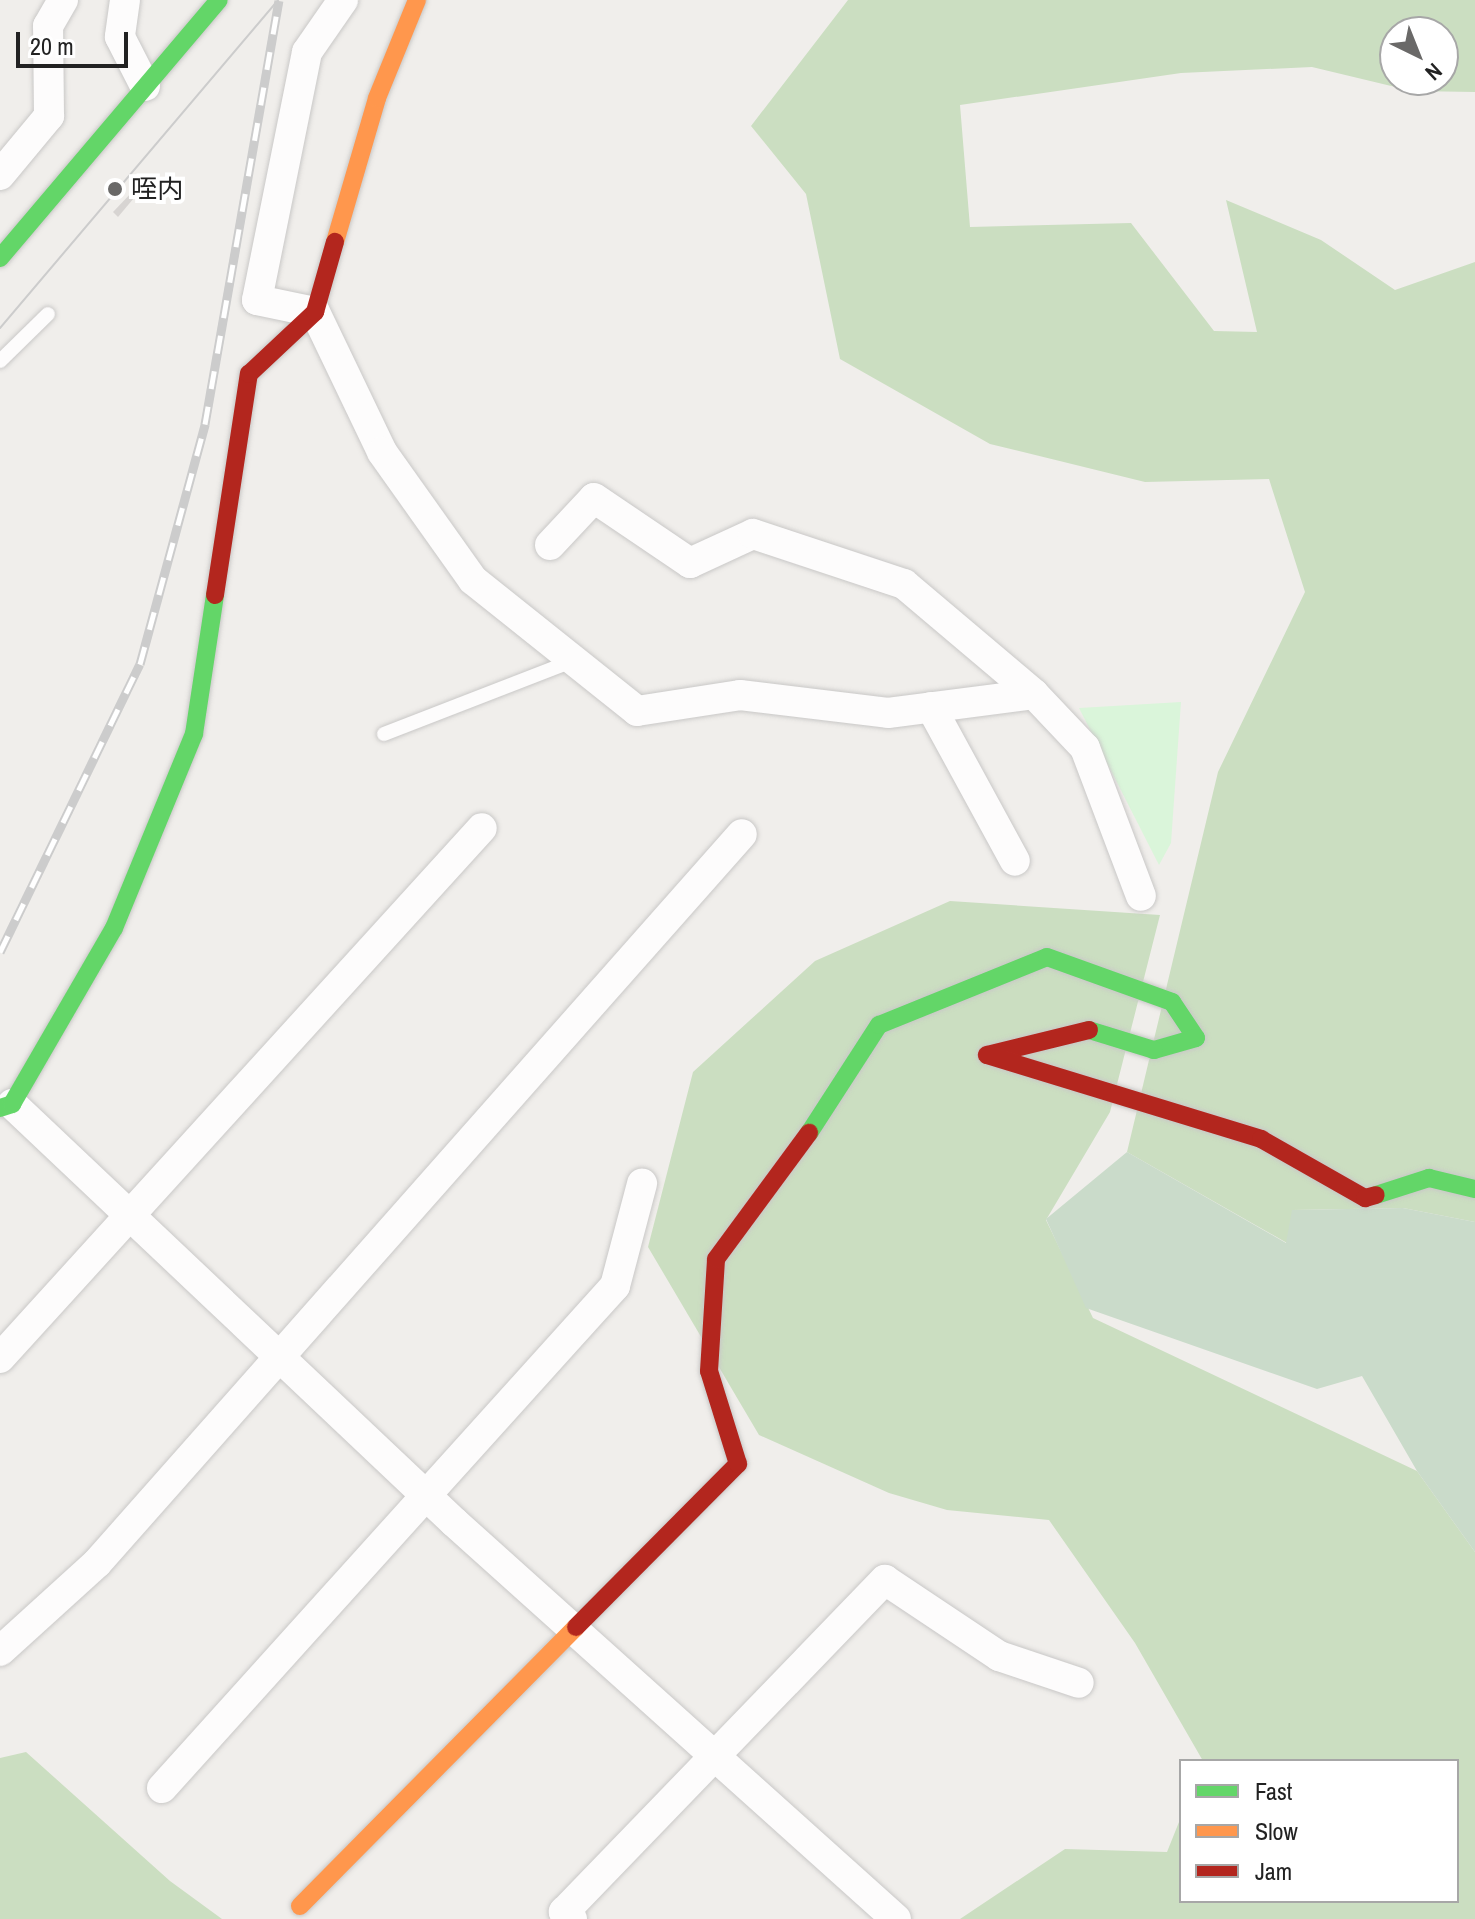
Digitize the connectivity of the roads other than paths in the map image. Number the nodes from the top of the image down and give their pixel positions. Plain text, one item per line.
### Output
1 (63, 0) edge
2 (125, 0) edge
3 (219, 0) edge
4 (343, 0) edge
5 (417, 0) edge
6 (145, 86) junction
7 (0, 175) edge
8 (0, 258) edge
9 (315, 312) junction
10 (48, 314) dead end
11 (0, 361) edge
12 (550, 545) dead end
13 (570, 662) junction
14 (1034, 694) junction
15 (931, 707) junction
16 (384, 734) dead end
17 (482, 828) dead end
18 (742, 834) dead end
19 (1015, 861) dead end
20 (1141, 896) dead end
21 (6, 1106) edge
22 (642, 1184) dead end
23 (1475, 1189) edge
24 (124, 1216) junction
25 (279, 1355) junction
26 (0, 1358) edge
27 (425, 1494) junction
28 (575, 1631) junction
29 (0, 1651) edge
30 (1079, 1683) dead end
31 (713, 1758) junction
32 (162, 1788) dead end
33 (300, 1906) dead end
34 (572, 1919) edge
35 (896, 1919) edge

1 - 7 street
2 - 6 street
3 - 6 street
4 - 9 street
5 - 9 street
6 - 8 street
9 - 13 street
9 - 21 street
10 - 11 lane
12 - 14 street
13 - 15 street
13 - 16 lane
14 - 15 street
14 - 20 street
15 - 19 street
17 - 24 street
18 - 25 street
21 - 24 street
22 - 27 street
23 - 28 street
24 - 25 street
24 - 26 street
25 - 27 street
25 - 29 street
27 - 28 street
27 - 32 street
28 - 31 street
28 - 33 street
30 - 31 street
31 - 34 street
31 - 35 street

